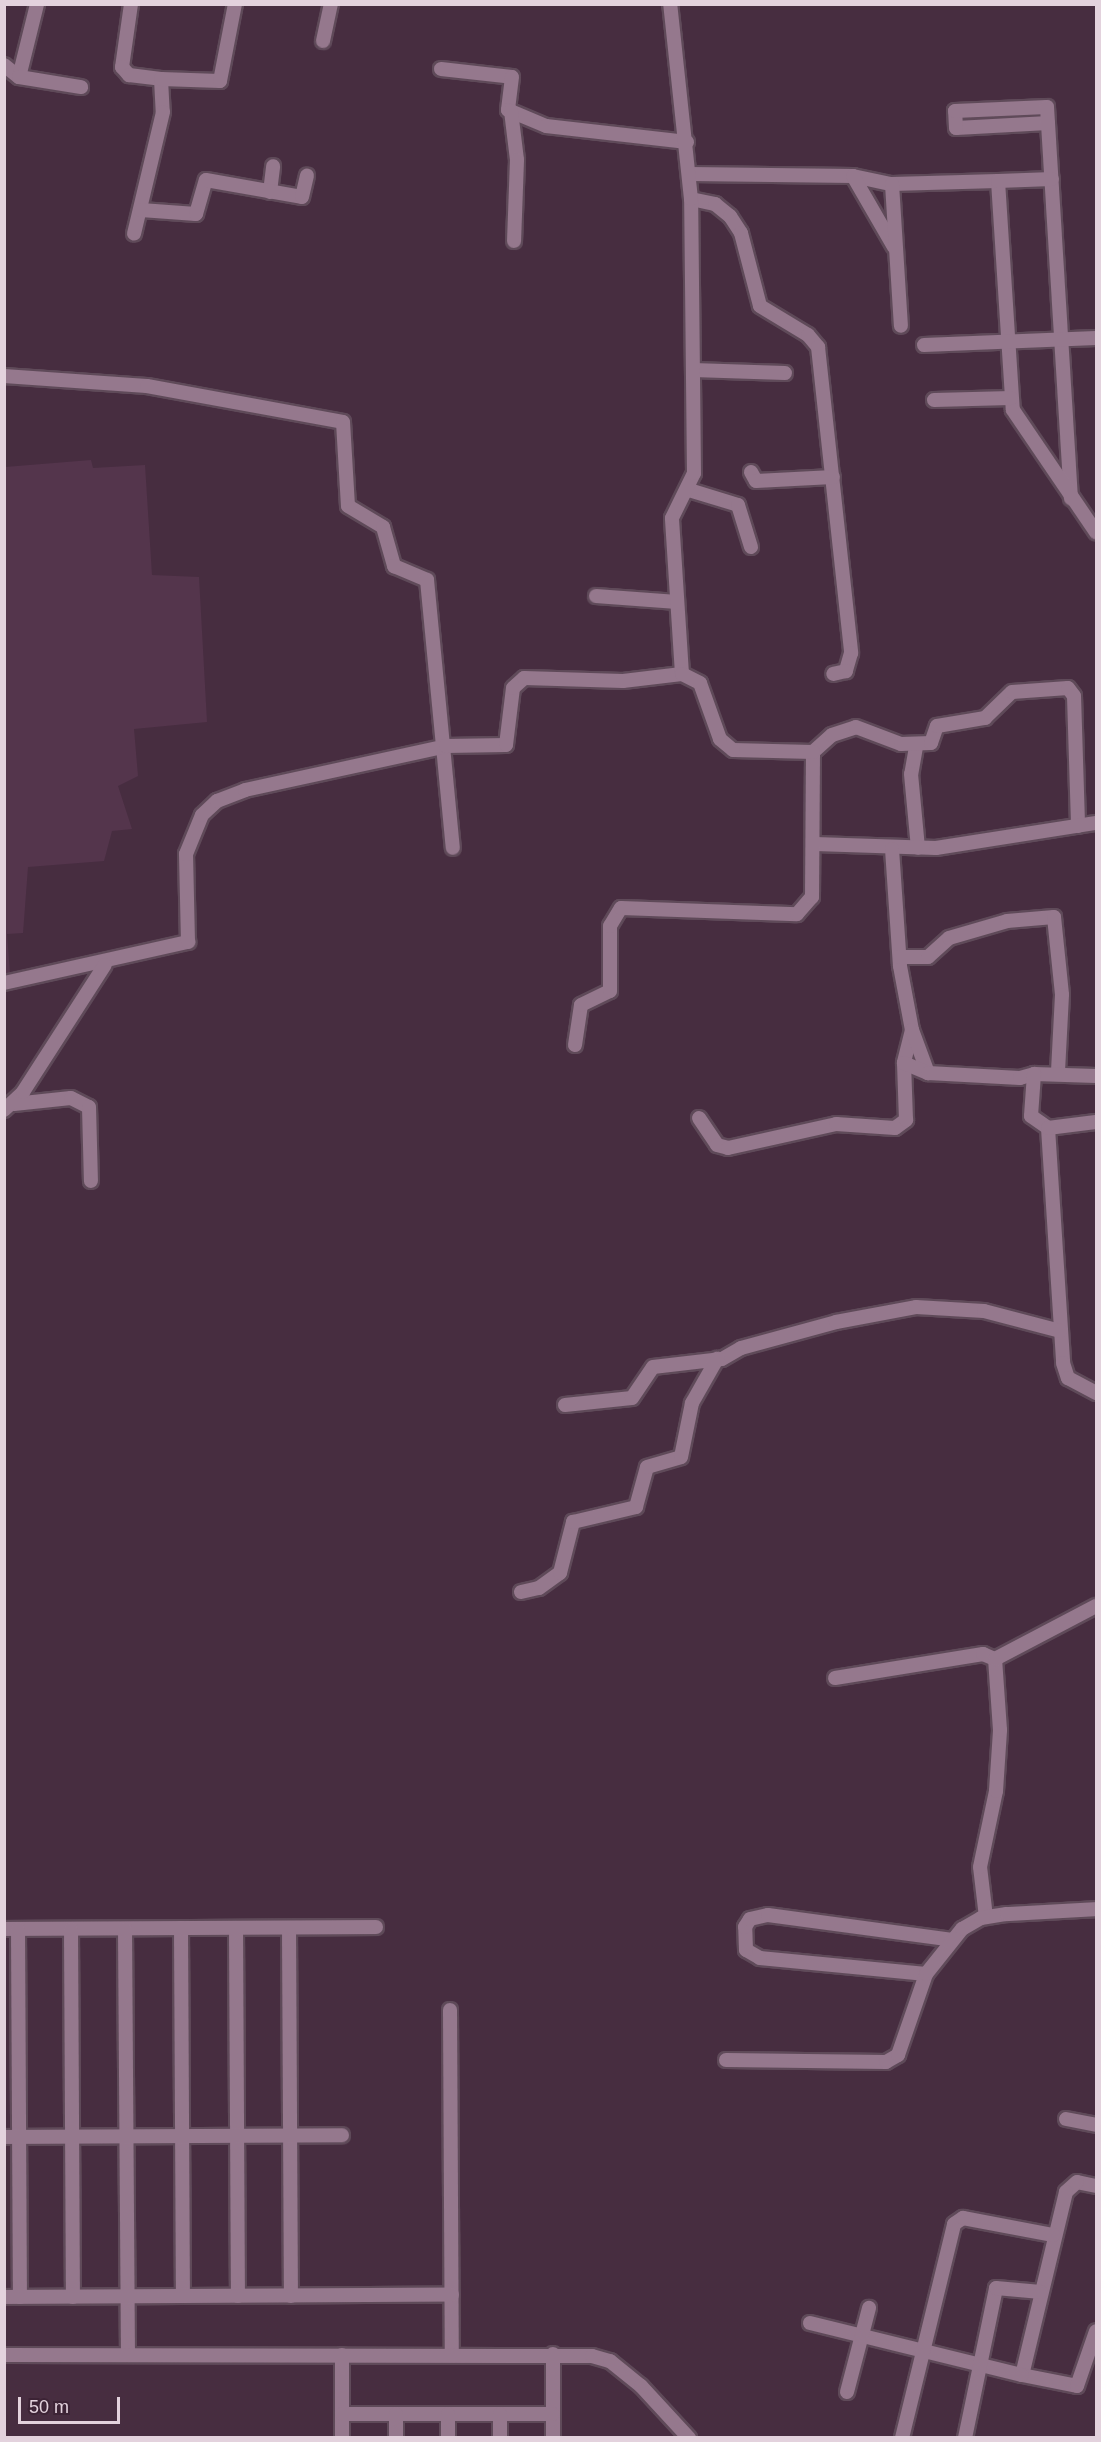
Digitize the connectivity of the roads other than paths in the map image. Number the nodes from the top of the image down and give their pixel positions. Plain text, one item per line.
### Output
1 (37, 4) edge
2 (131, 4) edge
3 (236, 4) edge
4 (331, 4) edge
5 (670, 4) edge
6 (323, 41) dead end
7 (4, 64) edge
8 (441, 69) dead end
9 (19, 77) junction
10 (161, 79) junction
11 (81, 87) dead end
12 (511, 111) junction
13 (1048, 123) junction
14 (687, 142) junction
15 (273, 166) dead end
16 (690, 174) junction
17 (307, 176) dead end
18 (853, 176) junction
19 (1052, 179) junction
20 (998, 181) junction
21 (892, 184) junction
22 (270, 192) junction
23 (691, 199) junction
24 (141, 210) junction
25 (134, 234) dead end
26 (514, 241) dead end
27 (897, 251) junction
28 (902, 326) dead end
29 (1096, 338) edge
30 (1061, 339) junction
31 (1009, 342) junction
32 (924, 345) dead end
33 (693, 370) junction
34 (785, 373) dead end
35 (4, 376) edge
36 (1011, 398) junction
37 (934, 400) dead end
38 (751, 472) dead end
39 (833, 477) junction
40 (689, 490) junction
41 (1071, 498) junction
42 (1096, 532) edge
43 (752, 547) dead end
44 (596, 596) dead end
45 (677, 602) junction
46 (682, 674) junction
47 (832, 674) dead end
48 (446, 746) junction
49 (916, 747) junction
50 (813, 752) junction
51 (1096, 823) edge
52 (1078, 826) junction
53 (814, 844) junction
54 (453, 848) dead end
55 (918, 848) junction
56 (892, 849) junction
57 (900, 957) junction
58 (105, 965) junction
59 (4, 983) edge
60 (912, 1030) junction
61 (575, 1046) dead end
62 (904, 1064) junction
63 (1058, 1071) junction
64 (928, 1073) junction
65 (1034, 1074) junction
66 (1096, 1076) edge
67 (9, 1107) edge
68 (699, 1118) dead end
69 (1096, 1122) edge
70 (1048, 1128) junction
71 (92, 1181) dead end
72 (1060, 1331) junction
73 (717, 1359) junction
74 (1096, 1393) edge
75 (565, 1405) dead end
76 (522, 1592) dead end
77 (1096, 1606) edge
78 (995, 1659) junction
79 (835, 1678) dead end
80 (1096, 1909) edge
81 (986, 1917) junction
82 (376, 1927) dead end
83 (181, 1928) junction
84 (236, 1928) junction
85 (289, 1928) junction
86 (11, 1929) edge
87 (71, 1929) junction
88 (125, 1929) junction
89 (952, 1940) junction
90 (926, 1974) junction
91 (450, 2010) dead end
92 (726, 2060) dead end
93 (1066, 2119) dead end
94 (1096, 2126) edge
95 (342, 2135) dead end
96 (126, 2136) junction
97 (182, 2136) junction
98 (237, 2136) junction
99 (290, 2136) junction
100 (12, 2137) edge
101 (72, 2137) junction
102 (1096, 2186) edge
103 (1053, 2235) junction
104 (1041, 2292) junction
105 (452, 2295) junction
106 (127, 2296) junction
107 (183, 2296) junction
108 (238, 2296) junction
109 (291, 2296) junction
110 (4, 2297) edge
111 (20, 2297) junction
112 (73, 2297) junction
113 (869, 2308) dead end
114 (810, 2324) dead end
115 (1096, 2331) edge
116 (861, 2339) junction
117 (921, 2351) junction
118 (553, 2354) junction
119 (4, 2355) edge
120 (128, 2355) junction
121 (342, 2355) junction
122 (452, 2355) junction
123 (981, 2366) junction
124 (1022, 2375) junction
125 (847, 2392) dead end
126 (342, 2414) junction
127 (396, 2414) junction
128 (448, 2414) junction
129 (500, 2414) junction
130 (553, 2414) junction
131 (342, 2438) edge
132 (396, 2438) edge
133 (448, 2438) edge
134 (500, 2438) edge
135 (553, 2438) edge
136 (689, 2438) edge
137 (902, 2438) edge
138 (965, 2438) edge

1 - 9 street
2 - 10 street
3 - 10 street
4 - 6 street
5 - 14 street
7 - 9 street
8 - 12 street
9 - 11 street
10 - 24 street
12 - 14 street
12 - 26 street
13 - 13 street
13 - 19 street
14 - 16 street
15 - 22 street
16 - 18 street
16 - 23 street
17 - 22 street
18 - 21 street
18 - 27 street
19 - 20 street
19 - 30 street
20 - 21 street
20 - 31 street
21 - 27 street
22 - 24 street
23 - 33 street
23 - 39 street
24 - 25 street
27 - 28 street
29 - 30 street
30 - 31 street
30 - 41 street
31 - 32 street
31 - 36 street
33 - 34 street
33 - 40 street
35 - 48 street
36 - 37 street
36 - 41 street
38 - 39 street
39 - 47 street
40 - 43 street
40 - 45 street
41 - 42 street
44 - 45 street
45 - 46 street
46 - 48 street
46 - 50 street
48 - 54 street
48 - 58 street
49 - 50 street
49 - 52 street
49 - 55 street
50 - 53 street
51 - 52 street
52 - 55 street
53 - 56 street
53 - 61 street
55 - 56 street
56 - 57 street
57 - 60 street
57 - 63 street
58 - 59 street
58 - 67 street
60 - 62 street
60 - 64 street
62 - 64 street
62 - 68 street
63 - 65 street
63 - 66 street
64 - 65 street
65 - 70 street
67 - 71 street
69 - 70 street
70 - 72 street
72 - 73 street
72 - 74 street
73 - 75 street
73 - 76 street
77 - 78 street
78 - 79 street
78 - 81 street
80 - 81 street
81 - 89 street
82 - 85 street
83 - 84 street
83 - 88 street
83 - 97 street
84 - 85 street
84 - 98 street
85 - 99 street
86 - 87 street
86 - 100 street
87 - 88 street
87 - 101 street
88 - 96 street
89 - 90 street
89 - 90 street
90 - 92 street
91 - 105 street
93 - 94 street
95 - 99 street
96 - 97 street
96 - 101 street
96 - 106 street
97 - 98 street
97 - 107 street
98 - 99 street
98 - 108 street
99 - 109 street
100 - 101 street
100 - 111 street
101 - 112 street
102 - 103 street
103 - 104 street
103 - 117 street
104 - 123 street
104 - 124 street
105 - 109 street
105 - 122 street
106 - 107 street
106 - 112 street
106 - 120 street
107 - 108 street
108 - 109 street
110 - 111 street
111 - 112 street
113 - 116 street
114 - 116 street
115 - 124 street
116 - 117 street
116 - 125 street
117 - 123 street
117 - 137 street
118 - 122 street
118 - 130 street
118 - 136 street
119 - 120 street
120 - 121 street
121 - 122 street
121 - 126 street
123 - 124 street
123 - 138 street
126 - 127 street
126 - 131 street
127 - 128 street
127 - 132 street
128 - 129 street
128 - 133 street
129 - 130 street
129 - 134 street
130 - 135 street

